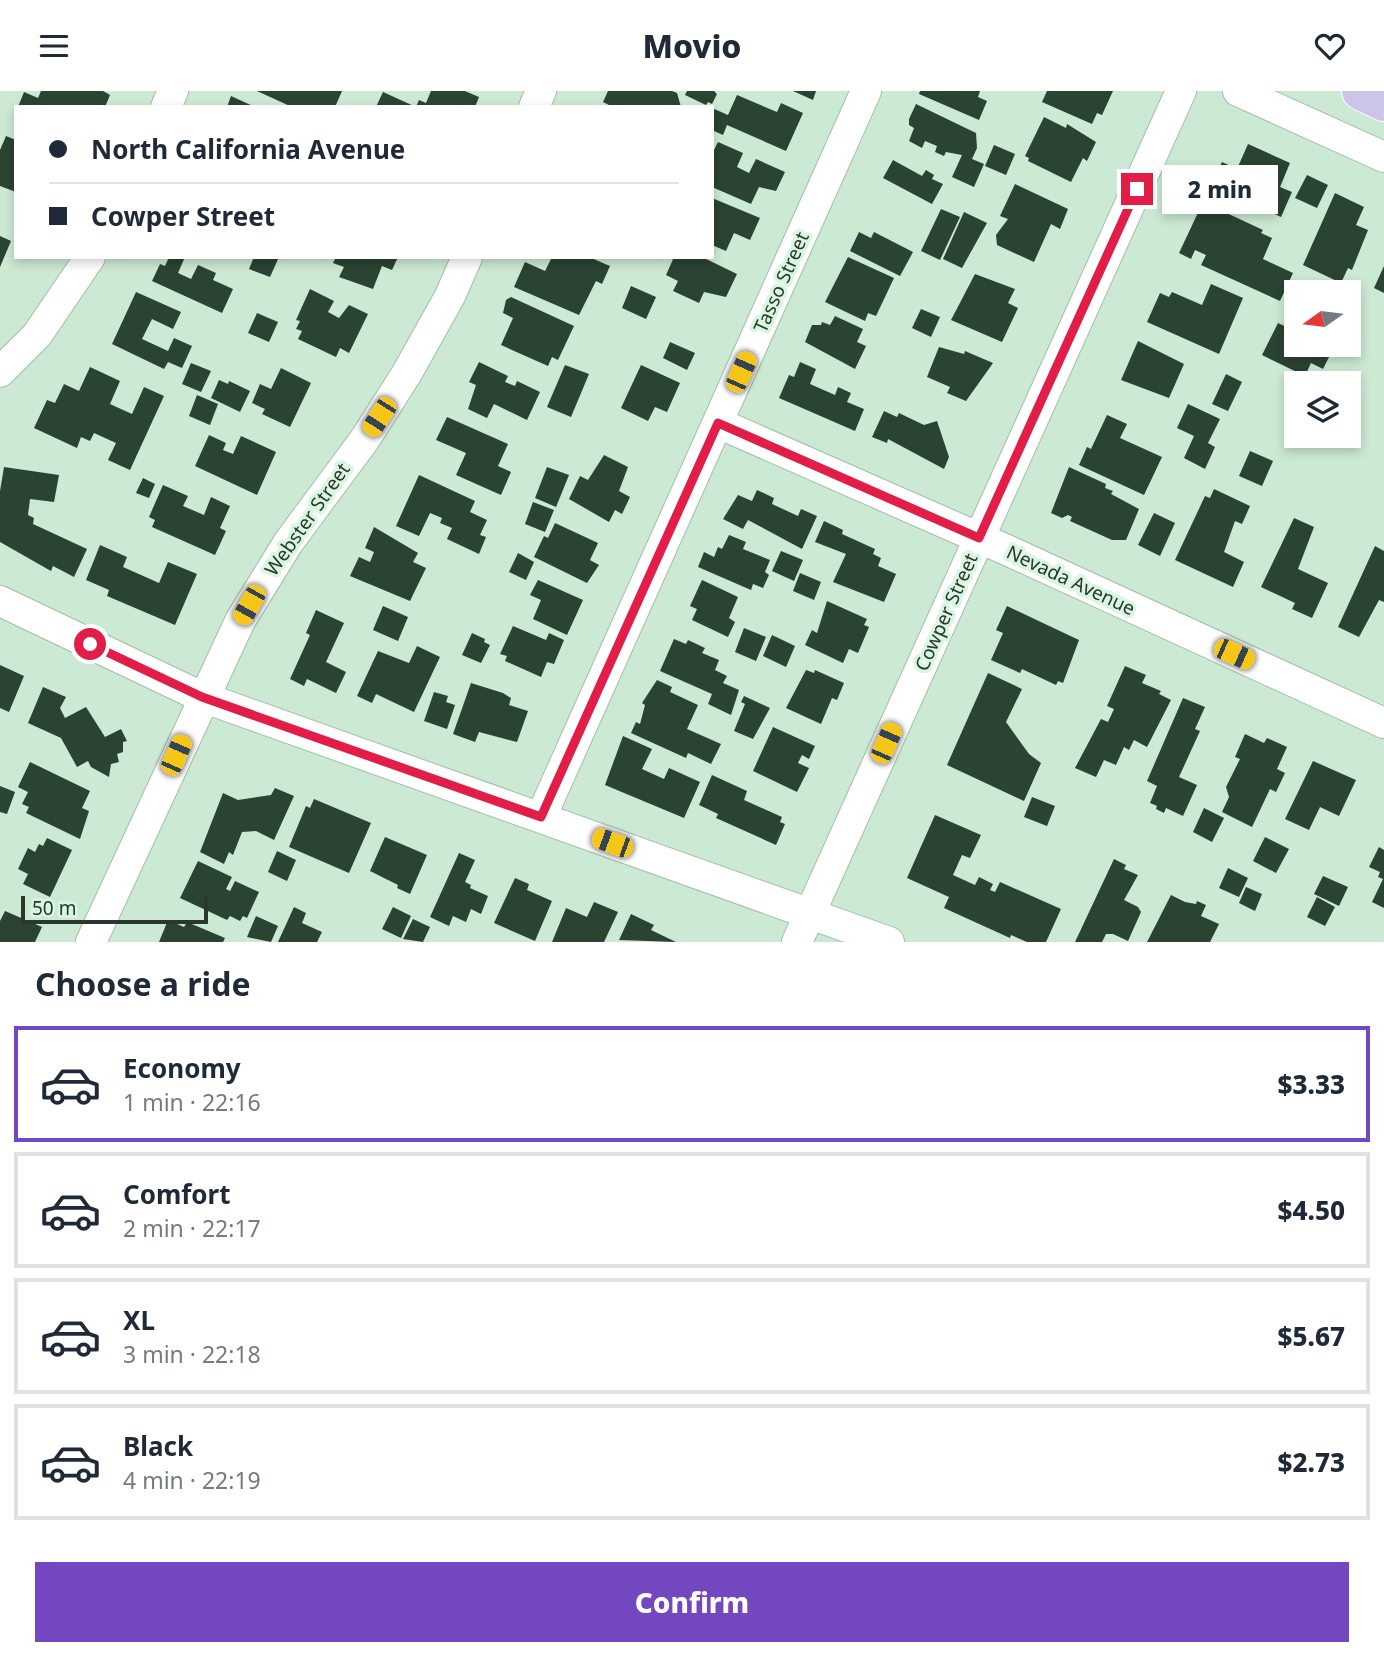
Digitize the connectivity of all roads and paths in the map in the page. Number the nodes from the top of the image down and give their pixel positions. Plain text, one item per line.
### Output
1 (866, 91) edge
2 (1181, 91) edge
3 (1238, 91) edge
4 (1361, 91) edge
5 (1384, 102) edge
6 (1384, 157) edge
7 (89, 259) edge
8 (466, 259) edge
9 (0, 372) edge
10 (718, 423) junction
11 (979, 538) junction
12 (0, 601) edge
13 (202, 697) junction
14 (1384, 723) edge
15 (541, 817) junction
16 (809, 914) junction
17 (91, 942) edge
18 (797, 942) edge
19 (889, 942) edge

1 - 10 street, Tasso Street
2 - 11 street, Cowper Street
3 - 6 street
4 - 5 main road
7 - 9 street
8 - 13 street, Webster Street
10 - 11 street, Nevada Avenue
10 - 15 street, Tasso Street
11 - 14 street, Nevada Avenue
11 - 16 street, Cowper Street
12 - 13 street
13 - 15 street
13 - 17 street, Webster Street
15 - 16 street
16 - 18 street, Cowper Street
16 - 19 street

